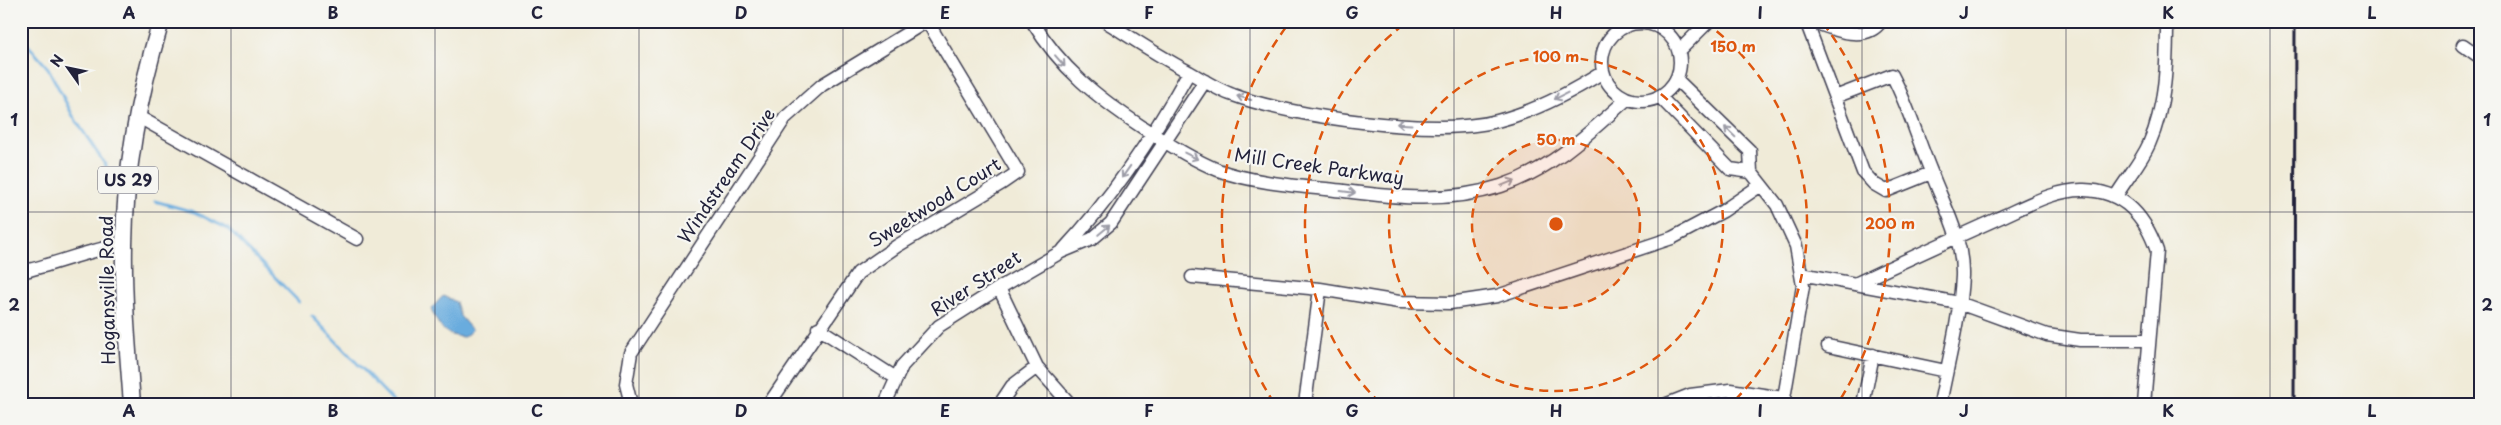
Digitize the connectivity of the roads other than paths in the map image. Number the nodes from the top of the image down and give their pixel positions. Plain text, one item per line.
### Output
1 (161, 21) edge
2 (927, 21) edge
3 (1032, 21) edge
4 (1105, 21) edge
5 (1709, 21) edge
6 (1806, 21) edge
7 (1812, 21) edge
8 (1881, 21) edge
9 (2167, 21) edge
10 (1657, 23) edge
11 (2463, 45) dead end
12 (1679, 51) junction
13 (2480, 57) edge
14 (1189, 72) junction
15 (1603, 72) junction
16 (1676, 79) junction
17 (1205, 81) junction
18 (1659, 96) junction
19 (1835, 97) junction
20 (1627, 98) junction
21 (137, 116) junction
22 (1152, 134) junction
23 (1166, 143) junction
24 (1751, 172) junction
25 (1931, 173) junction
26 (1761, 185) junction
27 (2116, 196) junction
28 (1958, 236) junction
29 (356, 239) dead end
30 (124, 244) junction
31 (1061, 252) junction
32 (21, 272) edge
33 (1801, 274) junction
34 (1192, 277) dead end
35 (1855, 284) junction
36 (999, 288) junction
37 (1320, 289) junction
38 (1959, 303) junction
39 (818, 328) junction
40 (2148, 340) junction
41 (1828, 346) dead end
42 (1873, 355) junction
43 (1037, 368) junction
44 (1946, 371) junction
45 (896, 378) junction
46 (1783, 401) edge
47 (132, 404) edge
48 (631, 404) edge
49 (769, 404) edge
50 (885, 404) edge
51 (1000, 404) edge
52 (1070, 404) edge
53 (1305, 404) edge
54 (1667, 404) edge
55 (1863, 404) edge
56 (1940, 404) edge
57 (2144, 404) edge

1 - 21 main road, Hogansville Road / US 29
2 - 39 street, Sweetwood Court
2 - 48 street, Windstream Drive
3 -> 22 street, Mill Creek Parkway
4 - 14 street
5 - 12 street
6 - 19 street
7 - 8 street
9 - 27 street
10 - 12 street
10 - 15 street
11 - 13 street
12 - 16 street
14 - 17 street
14 - 22 street, River Street
15 -> 17 street
15 - 20 street
16 - 18 street
24 -> 16 street
17 - 23 street, River Street
18 - 20 street
18 - 24 street
19 - 25 street
19 - 25 street
23 -> 20 street, Mill Creek Parkway
21 - 29 street
21 - 30 main road, Hogansville Road / US 29
22 - 23 street, Mill Creek Parkway
22 -> 31 street, River Street
31 -> 23 street, River Street
24 - 26 street
25 - 28 street
26 - 33 street
26 - 37 street
27 - 28 street
27 - 40 street
28 - 35 street
28 - 38 street
30 - 32 street
30 - 47 main road, Hogansville Road / US 29
31 - 36 street, River Street
33 - 35 street
33 - 46 street
34 - 37 street
35 - 38 street
36 - 43 street
36 - 45 street, River Street
37 - 53 street
38 - 40 street
38 - 44 street
39 - 45 street
39 - 49 street, Sweetwood Court
40 - 57 street
41 - 42 street
42 - 44 street
42 - 55 street
43 - 51 street
43 - 52 street
44 - 56 street
45 - 50 street, River Street
46 - 54 street

